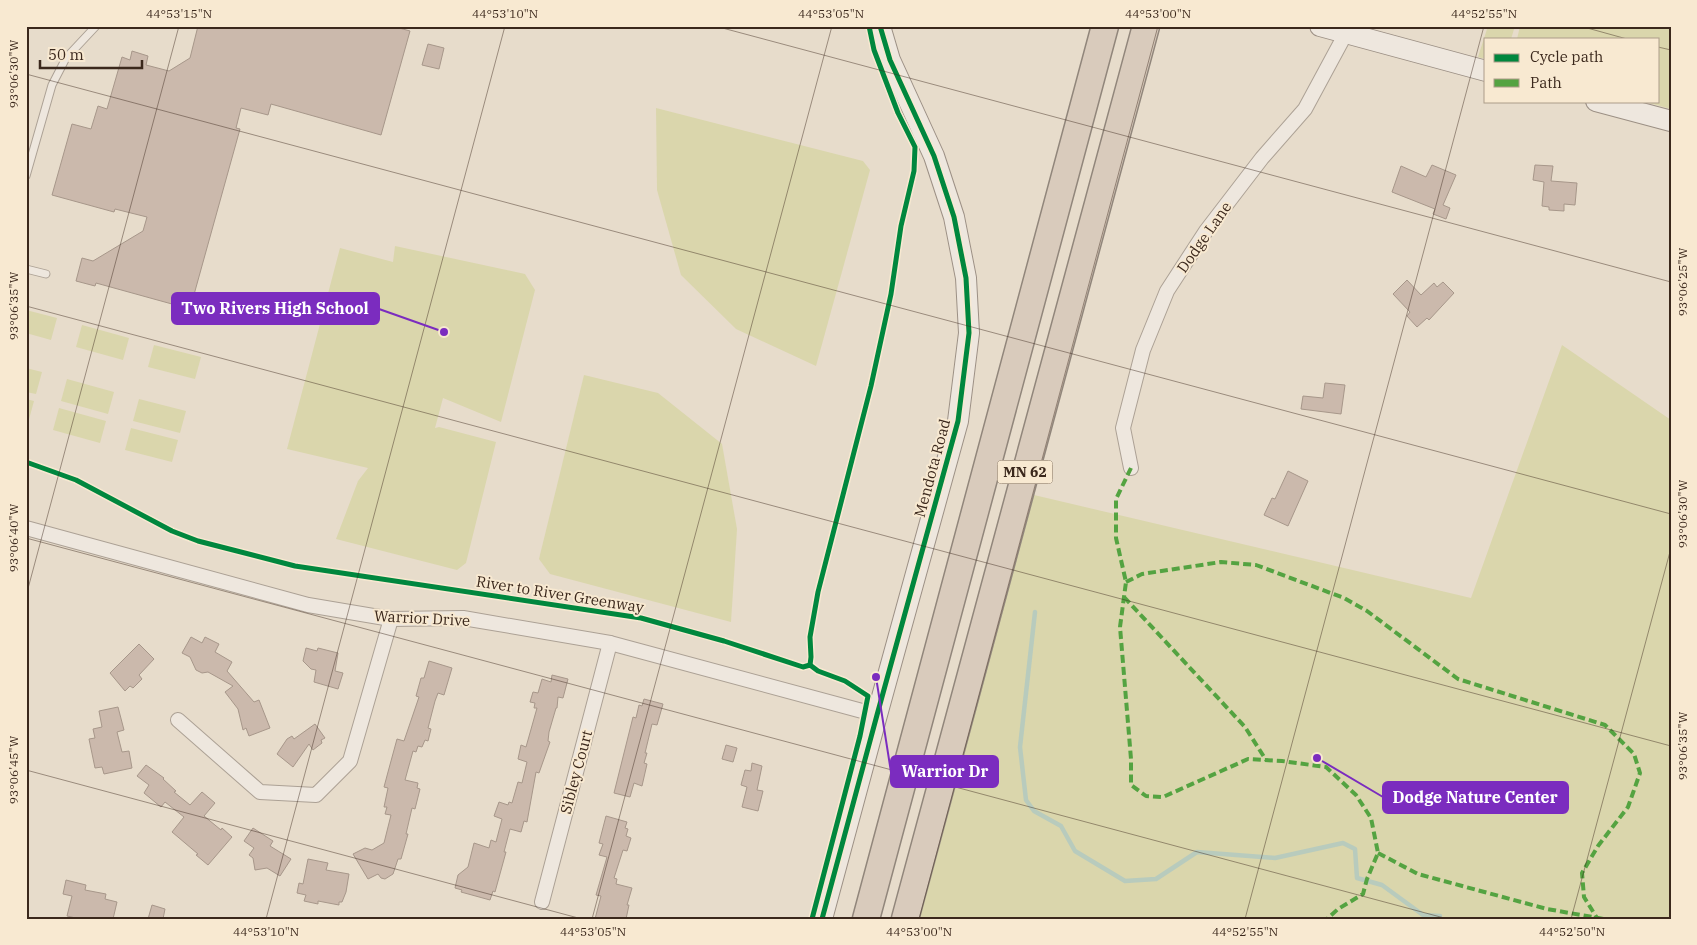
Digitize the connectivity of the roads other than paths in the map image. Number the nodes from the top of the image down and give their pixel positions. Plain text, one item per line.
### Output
1 (96, 26) edge
2 (880, 26) edge
3 (1104, 26) edge
4 (1146, 26) edge
5 (1320, 26) edge
6 (1346, 33) junction
7 (1484, 70) edge
8 (1600, 102) edge
9 (1671, 121) edge
10 (26, 176) edge
11 (26, 268) edge
12 (46, 274) dead end
13 (1131, 468) dead end
14 (26, 528) edge
15 (391, 619) junction
16 (610, 643) junction
17 (876, 715) junction
18 (178, 720) dead end
19 (542, 902) dead end
20 (822, 919) edge
21 (866, 919) edge
22 (905, 919) edge

1 - 10 lane
2 - 17 street, Mendota Road
3 - 21 highway, MN 62
4 - 22 highway, MN 62
5 - 6 street
6 - 7 street
6 - 13 street, Dodge Lane
8 - 9 street
11 - 12 lane
14 - 15 street, Warrior Drive
15 - 16 street, Warrior Drive
15 - 18 street
16 - 17 street, Warrior Drive
16 - 19 street, Sibley Court
17 - 20 street, Mendota Road

